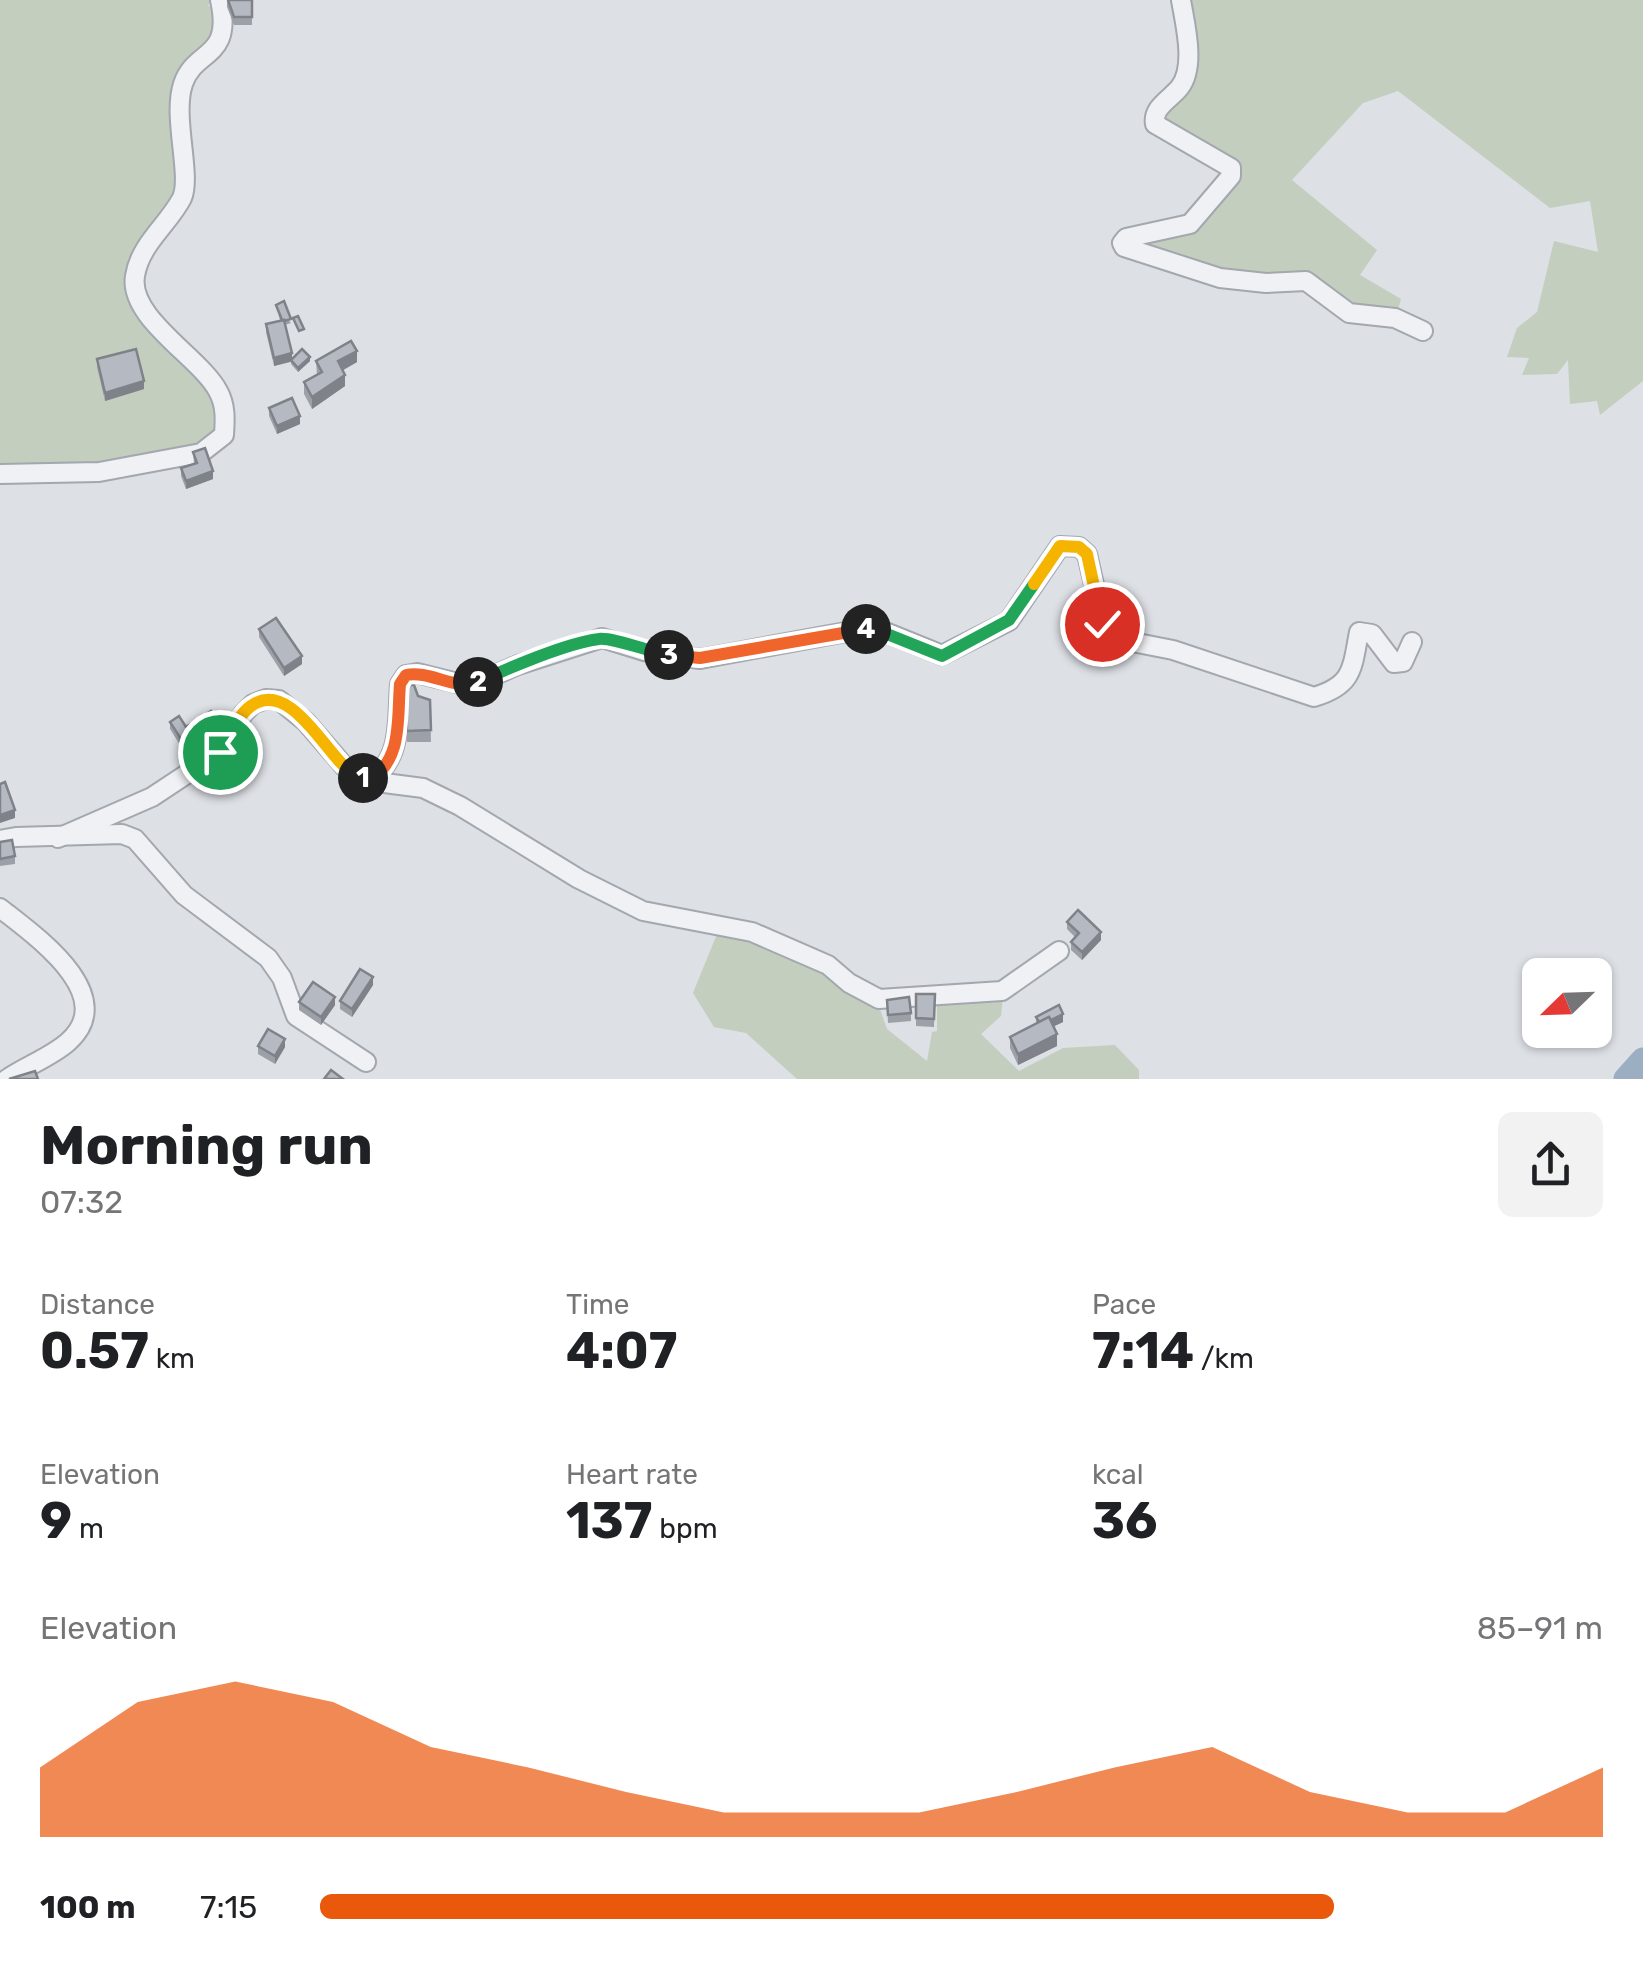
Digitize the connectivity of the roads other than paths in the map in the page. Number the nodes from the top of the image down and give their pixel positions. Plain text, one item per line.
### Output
1 (1181, 0) edge
2 (216, 1) edge
3 (1423, 331) dead end
4 (0, 474) edge
5 (1412, 642) dead end
6 (369, 781) junction
7 (58, 838) junction
8 (0, 840) edge
9 (0, 908) edge
10 (1059, 951) dead end
11 (366, 1062) dead end
12 (7, 1079) edge

1 - 3 street
2 - 4 street
5 - 6 street
6 - 7 street
6 - 10 street
7 - 8 street
7 - 11 street
9 - 12 street

